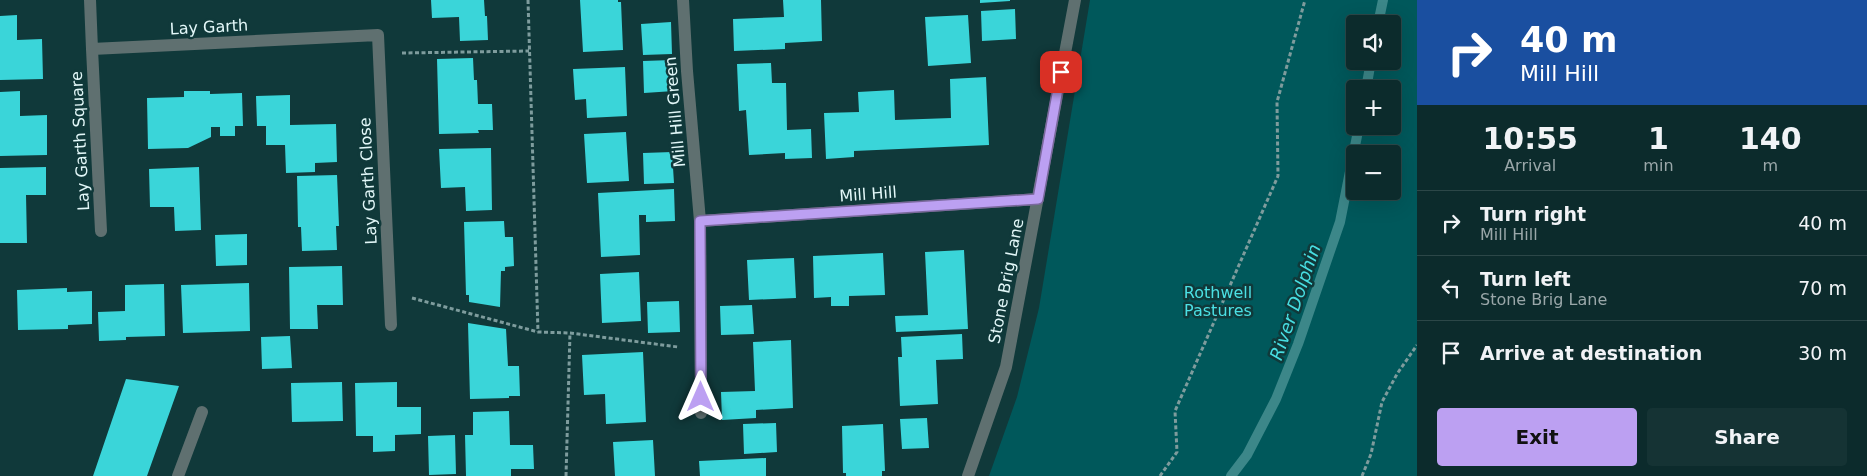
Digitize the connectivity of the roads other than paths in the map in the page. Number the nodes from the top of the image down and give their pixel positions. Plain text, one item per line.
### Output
1 (90, 0) edge
2 (684, 0) edge
3 (1075, 0) edge
4 (378, 35) joint
5 (92, 50) junction
6 (1038, 199) junction
7 (700, 221) junction
8 (100, 231) dead end
9 (391, 325) dead end
10 (202, 412) dead end
11 (701, 413) dead end
12 (178, 476) edge
13 (968, 476) edge

1 - 5 street
2 - 7 street, Mill Hill Green
3 - 6 street, Stone Brig Lane
4 - 5 street, Lay Garth
4 - 9 street, Lay Garth Close
5 - 8 street, Lay Garth Square
6 - 7 street, Mill Hill
6 - 13 street, Stone Brig Lane
7 - 11 street, Mill Hill Green
10 - 12 street

